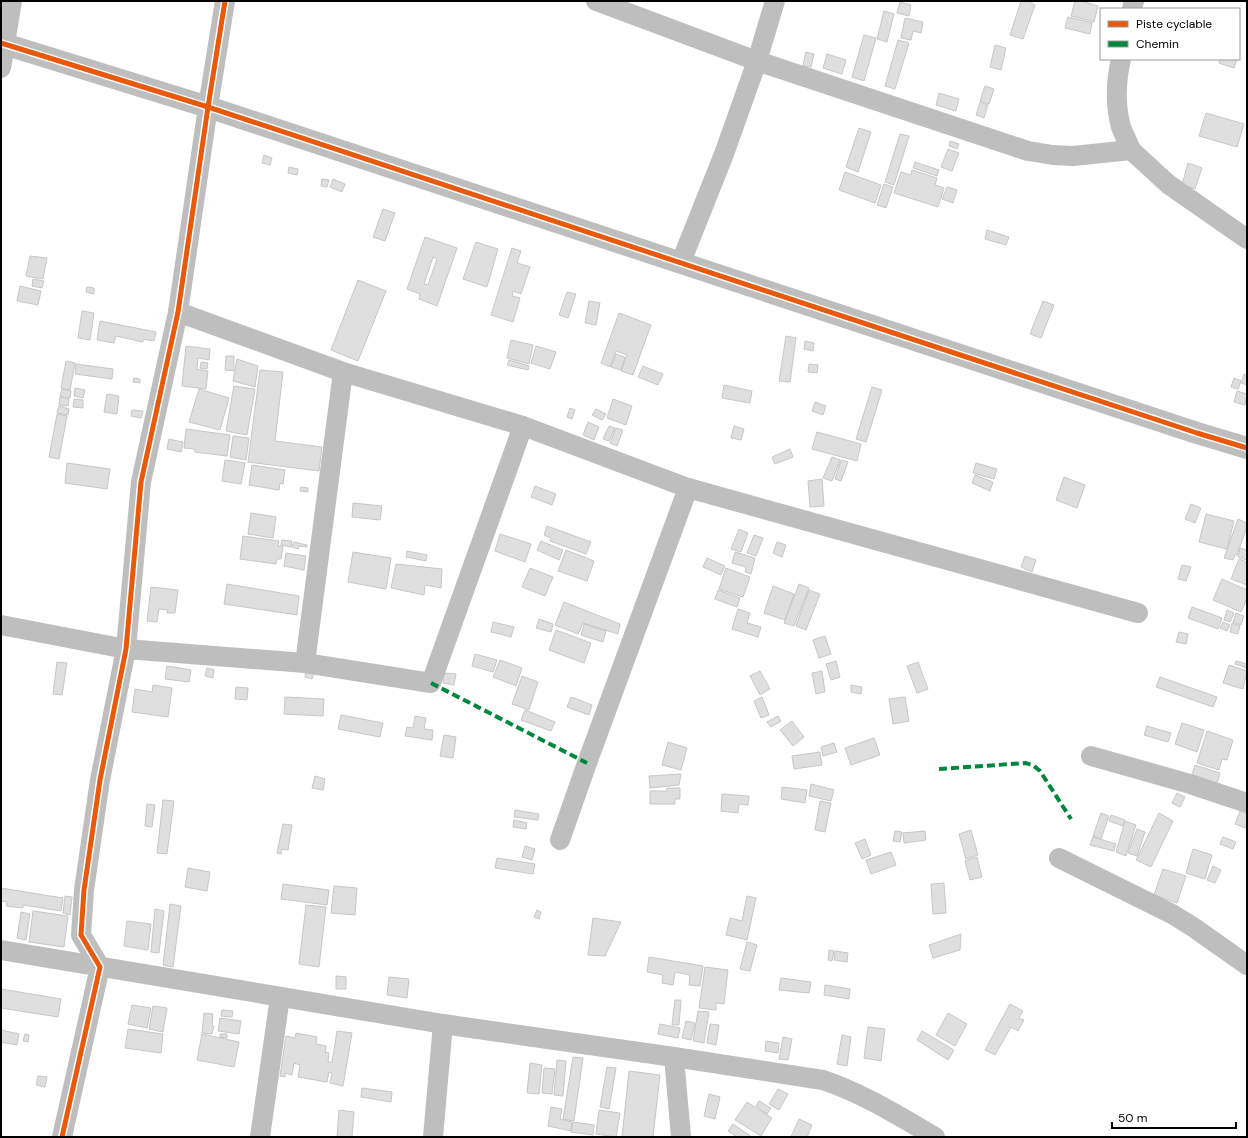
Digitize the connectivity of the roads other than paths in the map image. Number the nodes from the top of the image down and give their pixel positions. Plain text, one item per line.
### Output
1 (12, 1) edge
2 (225, 1) edge
3 (596, 1) edge
4 (775, 1) edge
5 (3, 43) edge
6 (1121, 60) edge
7 (757, 62) junction
8 (1, 68) edge
9 (208, 106) junction
10 (1131, 150) junction
11 (1247, 239) edge
12 (681, 262) junction
13 (178, 312) junction
14 (343, 372) junction
15 (523, 426) junction
16 (1247, 448) edge
17 (688, 488) junction
18 (1138, 613) dead end
19 (1, 625) edge
20 (126, 648) junction
21 (305, 663) junction
22 (1091, 756) dead end
23 (1247, 803) edge
24 (560, 840) dead end
25 (1059, 858) dead end
26 (1, 950) edge
27 (1247, 965) edge
28 (100, 967) junction
29 (280, 997) junction
30 (443, 1024) junction
31 (674, 1057) junction
32 (62, 1137) edge
33 (260, 1137) edge
34 (433, 1137) edge
35 (681, 1137) edge
36 (935, 1137) edge

1 - 5 street
2 - 9 street
3 - 7 street
4 - 7 street
5 - 8 street
5 - 9 street
6 - 10 street
7 - 10 street
7 - 12 street
9 - 12 street
9 - 13 street
10 - 11 street
12 - 16 street
13 - 14 street
13 - 20 street
14 - 15 street
14 - 21 street
15 - 17 street
15 - 21 street
17 - 18 street
17 - 24 street
19 - 20 street
20 - 21 street
20 - 28 street
22 - 23 street
25 - 27 street
26 - 28 street
28 - 29 street
28 - 32 street
29 - 30 street
29 - 33 street
30 - 31 street
30 - 34 street
31 - 35 street
31 - 36 street

